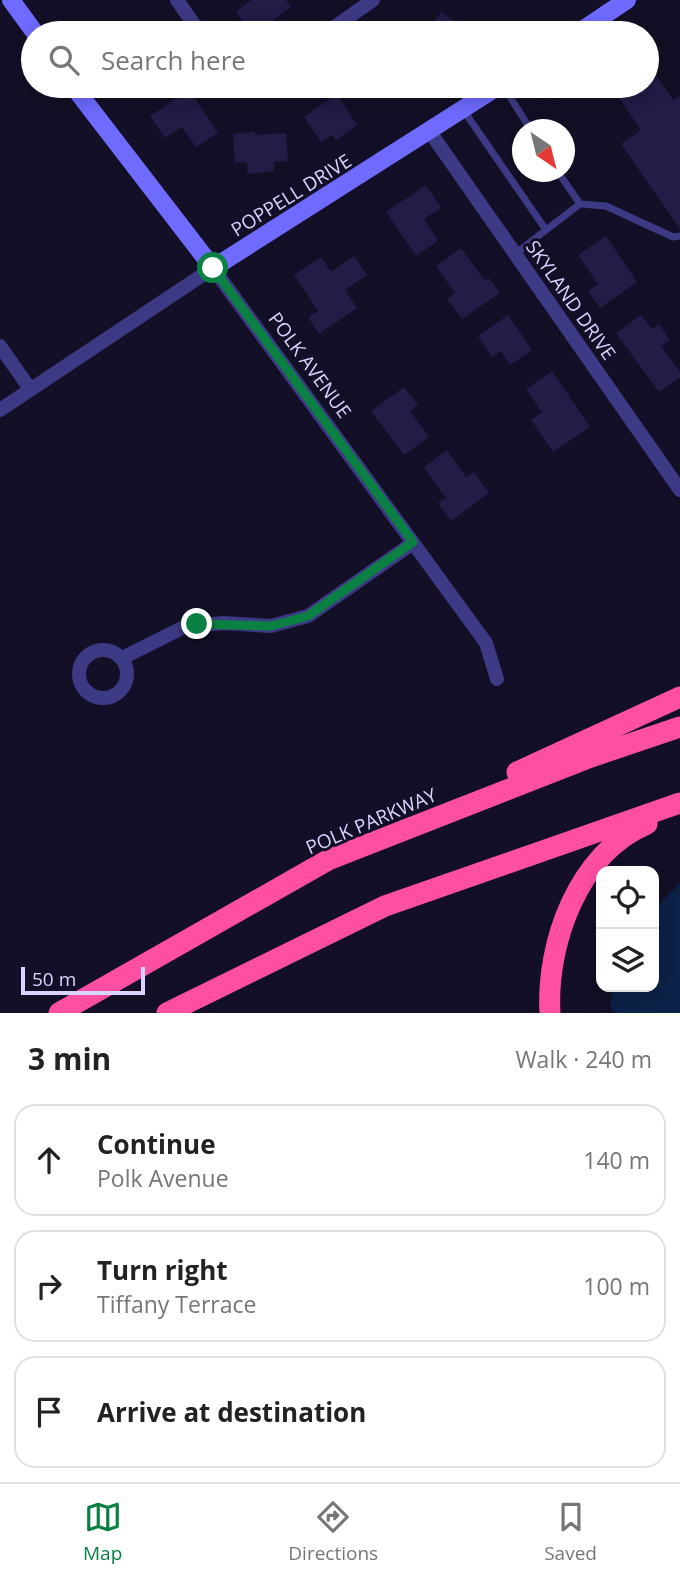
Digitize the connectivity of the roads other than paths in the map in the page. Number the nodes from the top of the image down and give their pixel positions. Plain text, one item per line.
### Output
1 (11, 0) edge
2 (177, 0) edge
3 (372, 0) edge
4 (627, 0) edge
5 (26, 21) edge
6 (192, 21) edge
7 (343, 21) edge
8 (596, 21) edge
9 (82, 98) edge
10 (482, 98) edge
11 (509, 98) edge
12 (464, 110) junction
13 (524, 119) edge
14 (430, 132) junction
15 (565, 182) edge
16 (580, 204) junction
17 (547, 230) junction
18 (680, 236) edge
19 (515, 254) junction
20 (213, 268) junction
21 (0, 346) edge
22 (30, 389) junction
23 (0, 410) edge
24 (680, 490) edge
25 (413, 542) junction
26 (122, 658) dead end
27 (497, 679) dead end
28 (680, 697) edge
29 (680, 727) edge
30 (680, 803) edge
31 (680, 810) edge
32 (328, 860) junction
33 (59, 1013) edge
34 (167, 1013) edge
35 (550, 1013) edge

1 - 5 street
2 - 6 street
3 - 7 street
4 - 8 street
9 - 20 street, POLK AVENUE
10 - 12 street, POPPELL DRIVE
11 - 13 lane
12 - 14 street, POPPELL DRIVE
12 - 17 lane
14 - 19 street, SKYLAND DRIVE
14 - 20 street, POPPELL DRIVE
15 - 16 lane
16 - 17 lane
16 - 18 lane
17 - 19 lane
19 - 24 street, SKYLAND DRIVE
20 - 22 street, POPPELL DRIVE
20 - 25 street, POLK AVENUE
21 - 22 street
22 - 23 street, POPPELL DRIVE
25 - 26 street
25 - 27 street, POLK AVENUE
28 - 32 highway
29 - 32 highway, POLK PARKWAY
30 - 34 highway
31 - 35 highway
32 - 33 highway, POLK PARKWAY

